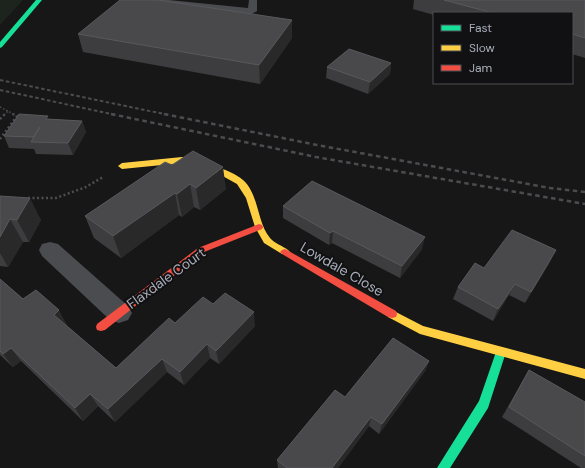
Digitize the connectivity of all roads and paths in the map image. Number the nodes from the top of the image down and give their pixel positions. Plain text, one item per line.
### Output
1 (39, 0) edge
2 (142, 0) edge
3 (253, 0) edge
4 (0, 46) edge
5 (0, 107) edge
6 (8, 111) junction
7 (0, 119) edge
8 (0, 139) edge
9 (122, 166) joint
10 (21, 199) edge
11 (259, 227) junction
12 (50, 250) dead end
13 (110, 320) joint
14 (501, 352) junction
15 (585, 374) edge
16 (443, 468) edge

1 - 4 street
2 - 3 lane
5 - 6 path
6 - 7 path
6 - 8 path
9 - 10 path
9 - 11 street, Lowdale Close
11 - 13 street, Flaxdale Court
11 - 14 street, Lowdale Close
12 - 13 street, Flaxdale Court
14 - 15 street, Lowdale Close
14 - 16 street

